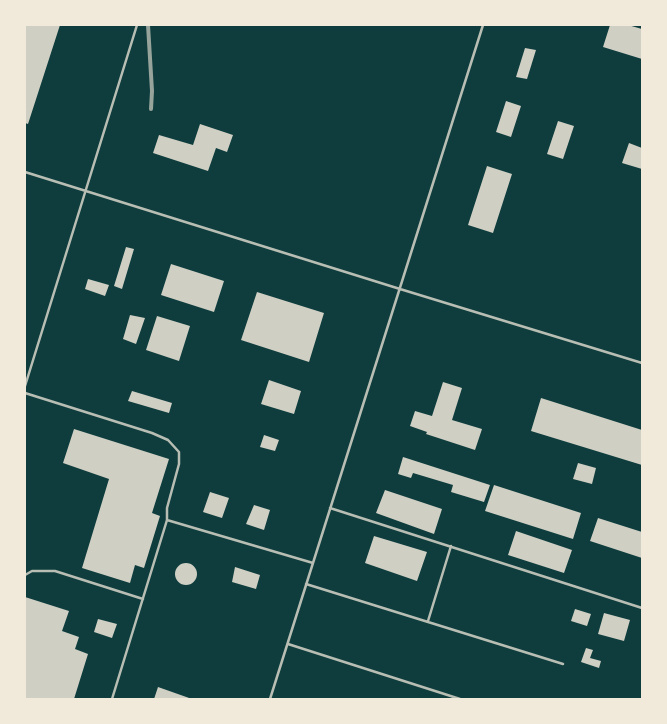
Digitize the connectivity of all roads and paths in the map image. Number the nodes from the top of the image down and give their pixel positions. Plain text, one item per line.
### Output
1 (137, 25) edge
2 (483, 25) edge
3 (25, 172) edge
4 (86, 191) junction
5 (400, 289) junction
6 (642, 363) edge
7 (25, 386) edge
8 (25, 393) edge
9 (330, 508) junction
10 (167, 520) junction
11 (451, 546) junction
12 (313, 562) junction
13 (25, 575) edge
14 (306, 584) junction
15 (143, 600) junction
16 (642, 608) edge
17 (428, 622) junction
18 (288, 644) junction
19 (563, 664) dead end
20 (112, 699) edge
21 (270, 699) edge
22 (460, 699) edge

1 - 4 lane
2 - 5 lane
3 - 4 lane
4 - 5 lane
4 - 7 lane
5 - 6 lane
5 - 9 lane
8 - 10 lane
9 - 11 lane
9 - 12 lane
10 - 12 lane
10 - 15 lane
11 - 16 lane
11 - 17 lane
12 - 14 lane
13 - 15 lane
14 - 17 lane
14 - 18 lane
15 - 20 lane
17 - 19 lane
18 - 21 lane
18 - 22 lane

